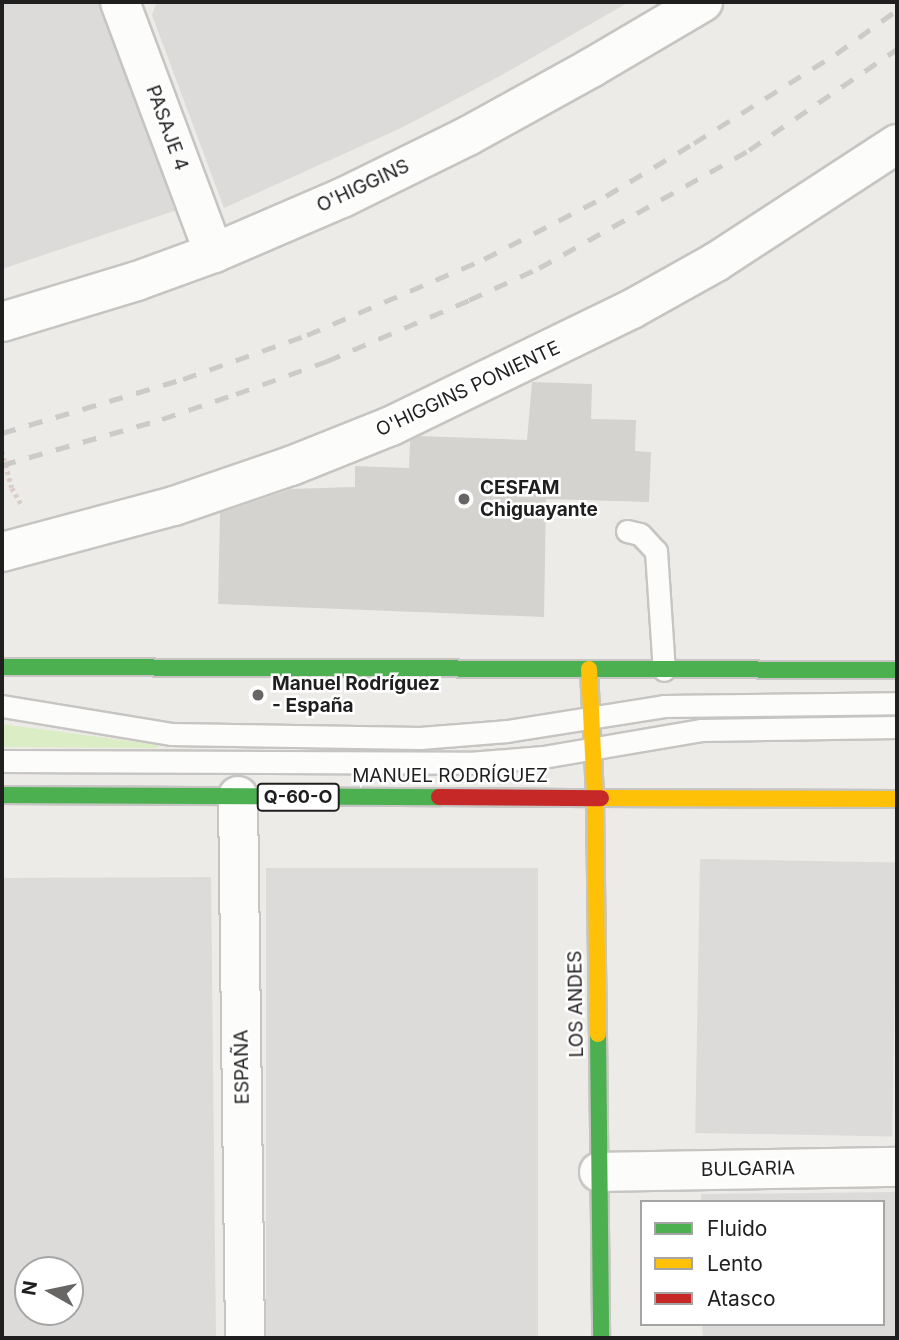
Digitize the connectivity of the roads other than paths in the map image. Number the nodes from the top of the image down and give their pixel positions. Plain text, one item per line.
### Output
1 (120, 2) edge
2 (703, 2) edge
3 (897, 144) edge
4 (214, 253) junction
5 (2, 322) edge
6 (627, 531) dead end
7 (2, 552) edge
8 (2, 667) edge
9 (589, 669) junction
10 (664, 670) junction
11 (897, 670) edge
12 (897, 703) edge
13 (2, 706) edge
14 (592, 716) junction
15 (897, 727) edge
16 (592, 750) junction
17 (2, 761) edge
18 (2, 796) edge
19 (238, 796) junction
20 (595, 797) junction
21 (897, 799) edge
22 (897, 1167) edge
23 (598, 1172) junction
24 (245, 1338) edge
25 (601, 1338) edge

1 - 4 street, PASAJE 4
2 - 4 street, O'HIGGINS
3 - 7 street, O'HIGGINS PONIENTE
4 - 5 street, O'HIGGINS
6 - 10 lane
8 - 9 main road
9 - 10 main road
9 - 14 main road, LOS ANDES
10 - 11 main road
12 - 14 lane
13 - 14 lane
14 - 16 main road, LOS ANDES
15 - 16 lane
16 - 17 lane
16 - 20 main road, LOS ANDES
18 - 19 main road, MANUEL RODRÍGUEZ / Q-60-O
19 - 20 main road, MANUEL RODRÍGUEZ / Q-60-O
19 - 24 street, ESPAÑA
20 - 21 main road, MANUEL RODRÍGUEZ / Q-60-O
20 - 23 main road, LOS ANDES
22 - 23 street, BULGARIA
23 - 25 main road, LOS ANDES

